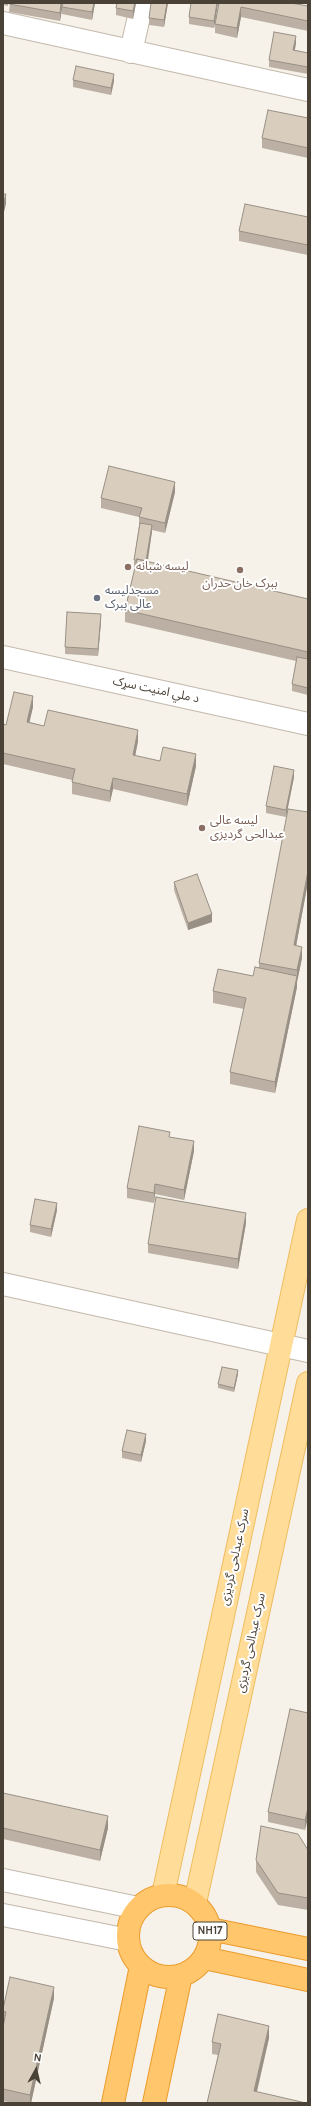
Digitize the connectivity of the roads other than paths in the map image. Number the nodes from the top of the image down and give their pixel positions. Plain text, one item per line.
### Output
1 (142, 3) edge
2 (3, 23) edge
3 (131, 52) junction
4 (308, 90) edge
5 (3, 657) edge
6 (308, 724) edge
7 (308, 1220) edge
8 (3, 1284) edge
9 (280, 1345) junction
10 (308, 1351) edge
11 (308, 1383) edge
12 (3, 1880) edge
13 (164, 1895) junction
14 (195, 1903) junction
15 (138, 1908) junction
16 (3, 1915) edge
17 (210, 1929) junction
18 (128, 1940) junction
19 (308, 1949) edge
20 (204, 1958) junction
21 (141, 1966) junction
22 (181, 1975) junction
23 (308, 1980) edge
24 (113, 2103) edge
25 (154, 2103) edge

1 - 3 street
2 - 3 street
3 - 4 street
5 - 6 street, د ملي امنیت سړک
7 - 9 main road, سرک عبدلحی گردیزی
8 - 9 street
9 - 10 street
9 - 13 main road, سرک عبدلحی گردیزی
11 - 14 main road, سرک عبدالحی گردیزی
12 - 15 street
13 - 14 highway, NH17
13 - 15 highway, NH17
14 - 17 highway, NH17
15 - 18 highway
16 - 18 street
17 - 19 highway, NH17
17 - 20 highway, NH17
18 - 21 highway
20 - 22 highway
20 - 23 highway
21 - 22 highway
21 - 24 highway
22 - 25 highway

